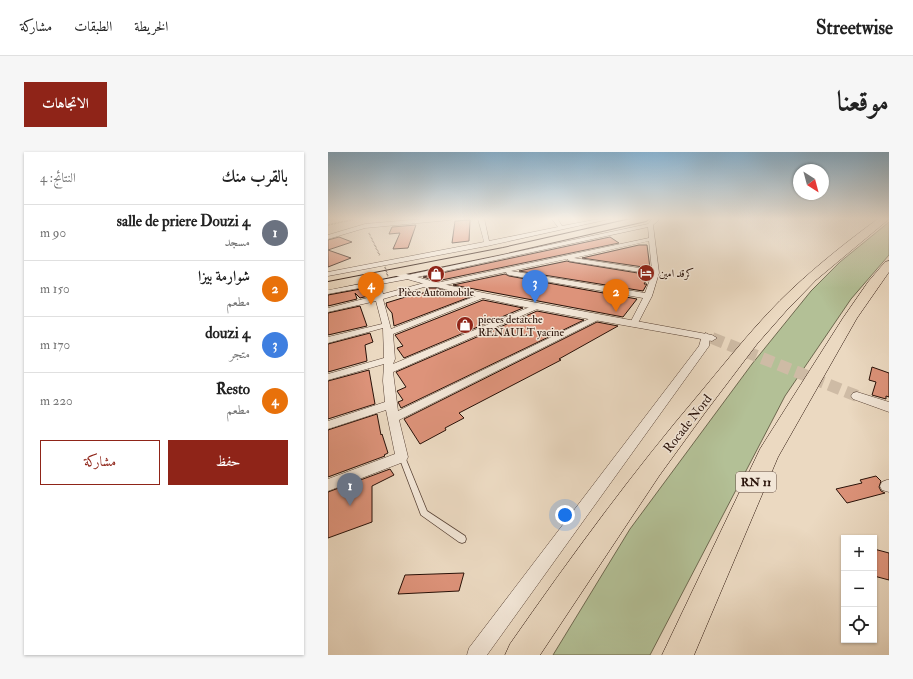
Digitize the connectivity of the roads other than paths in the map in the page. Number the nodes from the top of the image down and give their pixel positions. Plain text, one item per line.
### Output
1 (499, 241) edge
2 (528, 241) edge
3 (555, 241) edge
4 (563, 241) edge
5 (640, 241) edge
6 (652, 241) edge
7 (854, 241) edge
8 (487, 244) joint
9 (562, 258) junction
10 (889, 264) edge
11 (502, 272) junction
12 (656, 273) junction
13 (328, 274) edge
14 (385, 277) junction
15 (408, 277) junction
16 (328, 281) edge
17 (436, 285) junction
18 (328, 286) edge
19 (328, 292) edge
20 (484, 296) junction
21 (648, 296) junction
22 (378, 298) junction
23 (540, 306) junction
24 (328, 310) edge
25 (598, 318) junction
26 (634, 323) junction
27 (387, 329) junction
28 (709, 337) joint
29 (328, 340) edge
30 (390, 359) junction
31 (388, 370) junction
32 (328, 377) edge
33 (857, 396) tunnel mouth
34 (391, 404) junction
35 (889, 407) edge
36 (394, 418) junction
37 (328, 424) edge
38 (402, 457) junction
39 (328, 485) edge
40 (462, 539) dead end
41 (476, 655) edge
42 (521, 655) edge
43 (678, 655) edge

1 - 8 street
2 - 16 highway
3 - 14 highway
4 - 15 street
5 - 9 street
6 - 12 street
7 - 42 highway, Rocade Nord
8 - 13 street
9 - 11 street
9 - 12 street
10 - 43 highway, RN 11
11 - 17 street
11 - 21 street
12 - 21 street
14 - 15 street
14 - 15 street
14 - 18 highway
14 - 19 street
14 - 22 street
15 - 17 street
17 - 20 street
17 - 22 street
20 - 23 street
20 - 27 street
21 - 26 street
22 - 24 street
22 - 27 street
23 - 25 street
23 - 31 street
25 - 26 street
25 - 36 street
26 - 28 street
27 - 29 street
27 - 30 street
28 - 41 street
30 - 31 street
30 - 32 street
31 - 34 street
33 - 35 street
34 - 36 street
34 - 37 street
36 - 38 street
38 - 39 street
38 - 40 lane

